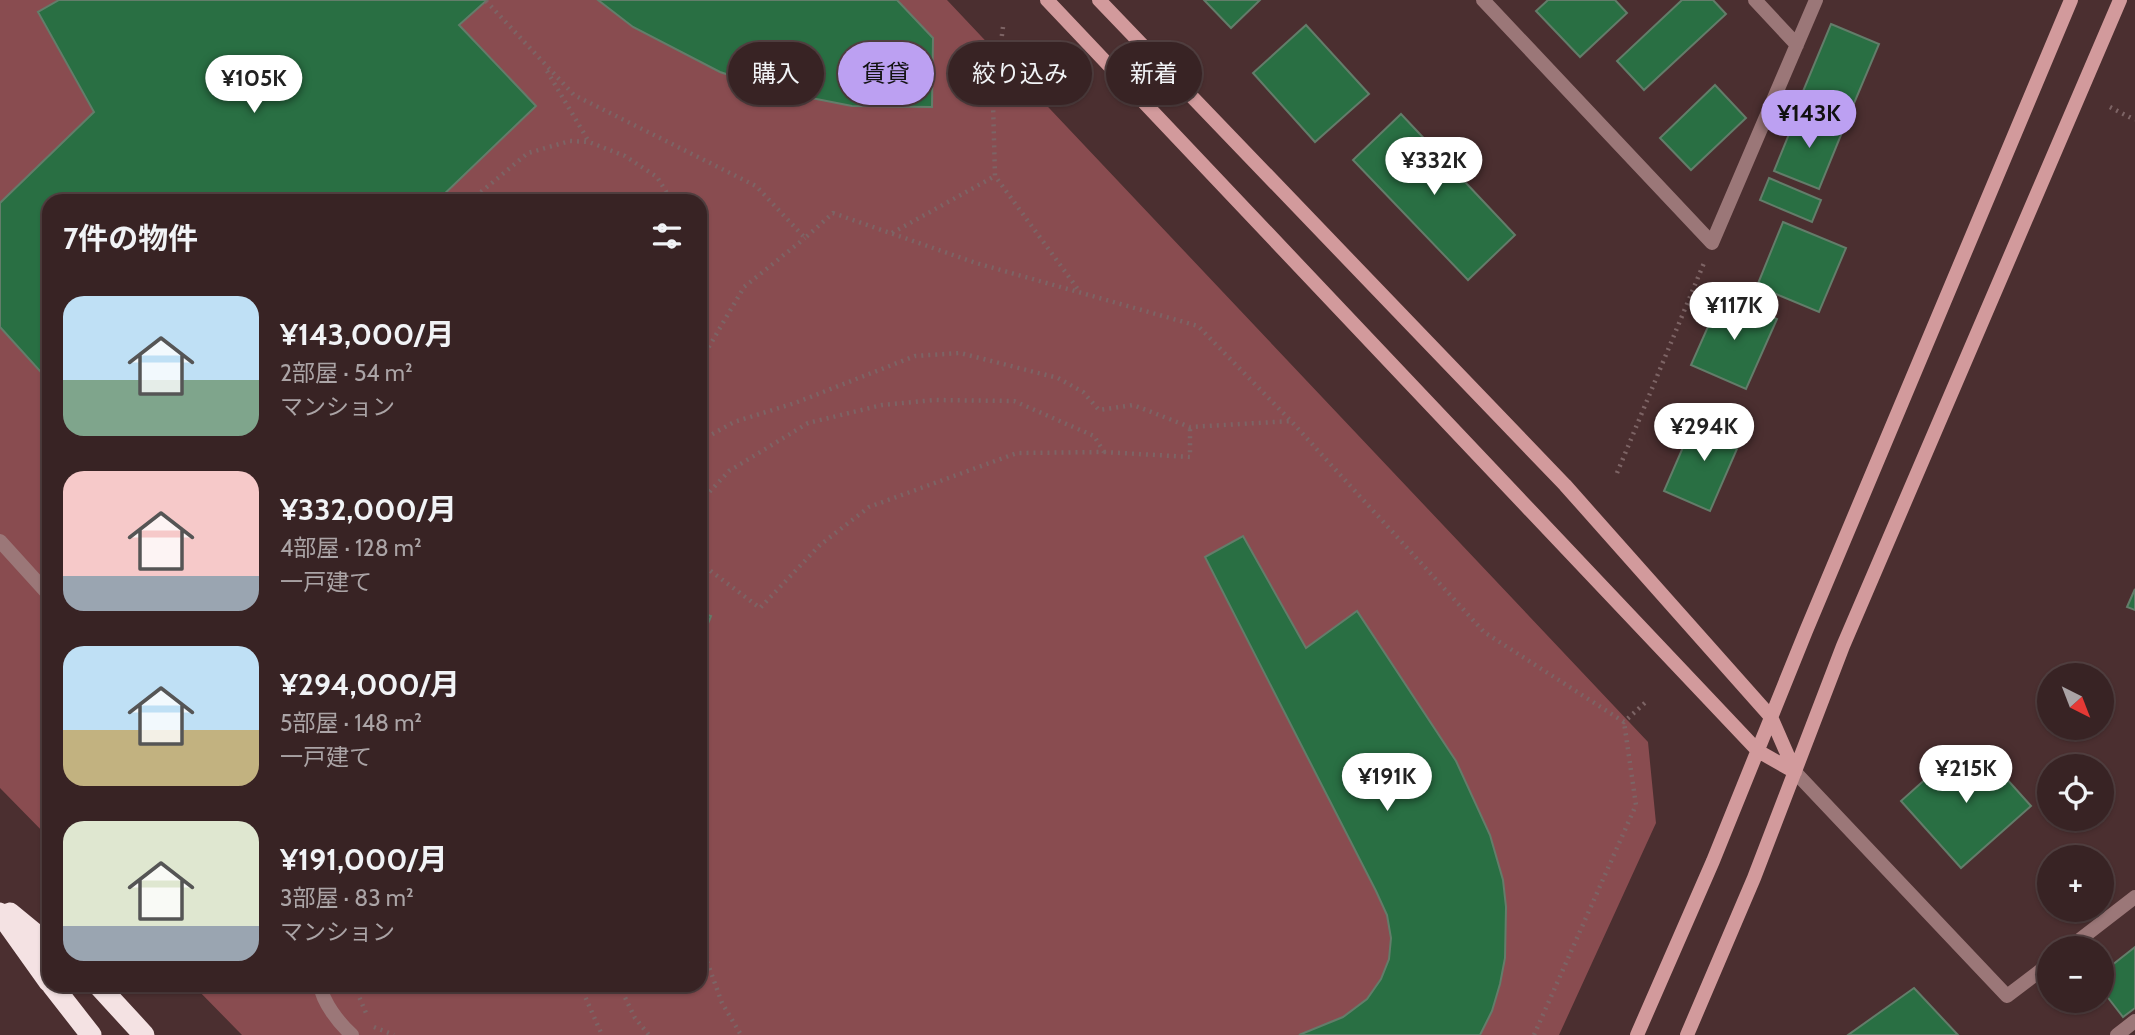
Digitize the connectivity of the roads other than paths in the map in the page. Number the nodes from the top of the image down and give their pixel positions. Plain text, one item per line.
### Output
1 (1047, 0) edge
2 (1099, 0) edge
3 (1483, 0) edge
4 (1755, 0) edge
5 (1816, 0) edge
6 (2071, 0) edge
7 (2120, 0) edge
8 (1797, 45) junction
9 (0, 541) edge
10 (42, 586) edge
11 (1771, 717) junction
12 (1758, 751) junction
13 (1795, 772) junction
14 (2135, 897) edge
15 (0, 905) edge
16 (0, 913) edge
17 (2085, 936) edge
18 (42, 939) edge
19 (42, 972) edge
20 (2037, 973) edge
21 (57, 992) edge
22 (104, 992) edge
23 (321, 992) edge
24 (2135, 1021) edge
25 (91, 1035) edge
26 (144, 1035) edge
27 (352, 1035) edge
28 (1637, 1035) edge
29 (1687, 1035) edge
30 (2117, 1035) edge

1 - 12 street
2 - 11 street
3 - 8 street
4 - 8 street
5 - 8 street
6 - 11 street
7 - 13 street
9 - 10 street
11 - 12 street
11 - 13 street
12 - 13 street
12 - 28 street
13 - 20 street
13 - 29 street
14 - 17 street
15 - 18 highway
16 - 19 highway
21 - 25 highway
22 - 26 highway
23 - 27 street
24 - 30 street

